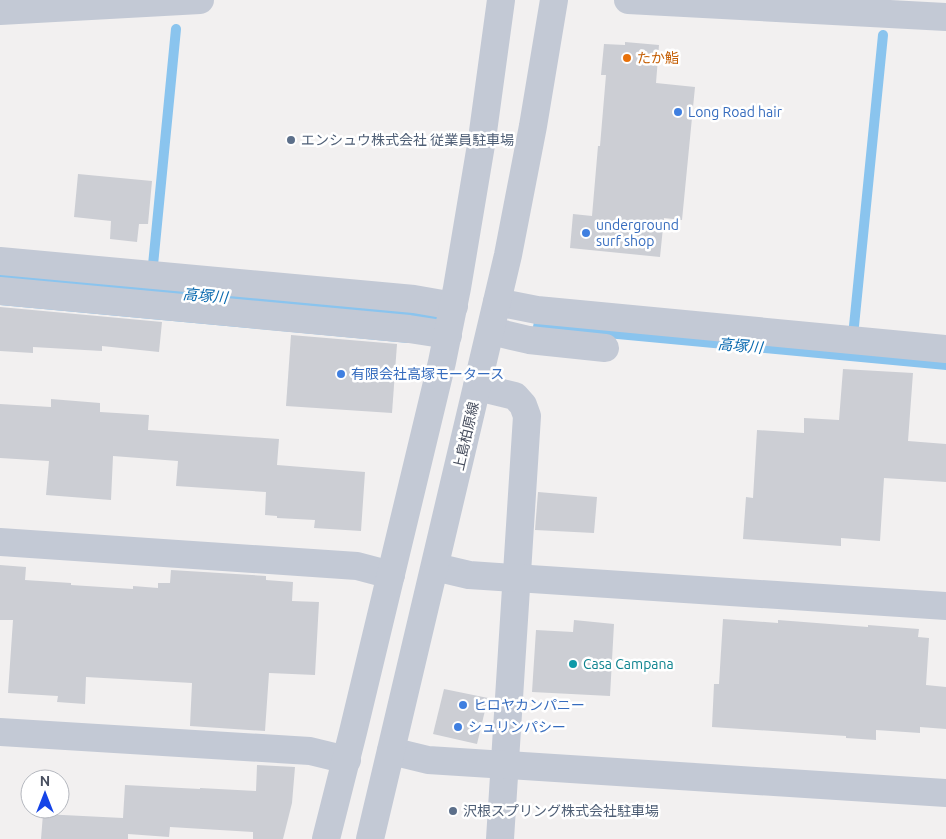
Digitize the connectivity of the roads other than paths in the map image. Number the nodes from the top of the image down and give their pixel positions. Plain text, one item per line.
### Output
1 (200, 0) edge
2 (501, 0) edge
3 (554, 0) edge
4 (628, 0) edge
5 (0, 11) edge
6 (946, 17) edge
7 (0, 261) edge
8 (0, 291) edge
9 (497, 302) junction
10 (454, 306) junction
11 (491, 331) junction
12 (448, 336) junction
13 (605, 348) dead end
14 (946, 349) edge
15 (477, 387) junction
16 (0, 542) edge
17 (435, 567) junction
18 (391, 575) junction
19 (517, 578) junction
20 (946, 606) edge
21 (0, 732) edge
22 (391, 751) junction
23 (346, 760) junction
24 (505, 765) junction
25 (946, 793) edge
26 (326, 839) edge
27 (370, 839) edge
28 (500, 839) edge

1 - 5 street
2 - 10 street
3 - 9 street, 上島柏原線
4 - 6 street
7 - 10 street
8 - 12 street
9 - 11 street, 上島柏原線
9 - 14 street
10 - 12 street
11 - 13 street
11 - 15 street, 上島柏原線
12 - 18 street
15 - 17 street, 上島柏原線
15 - 19 street
16 - 18 street
17 - 19 street
17 - 22 street, 上島柏原線
18 - 23 street
19 - 20 street
19 - 24 street
21 - 23 street
22 - 24 street
22 - 27 street, 上島柏原線
23 - 26 street
24 - 25 street
24 - 28 street

